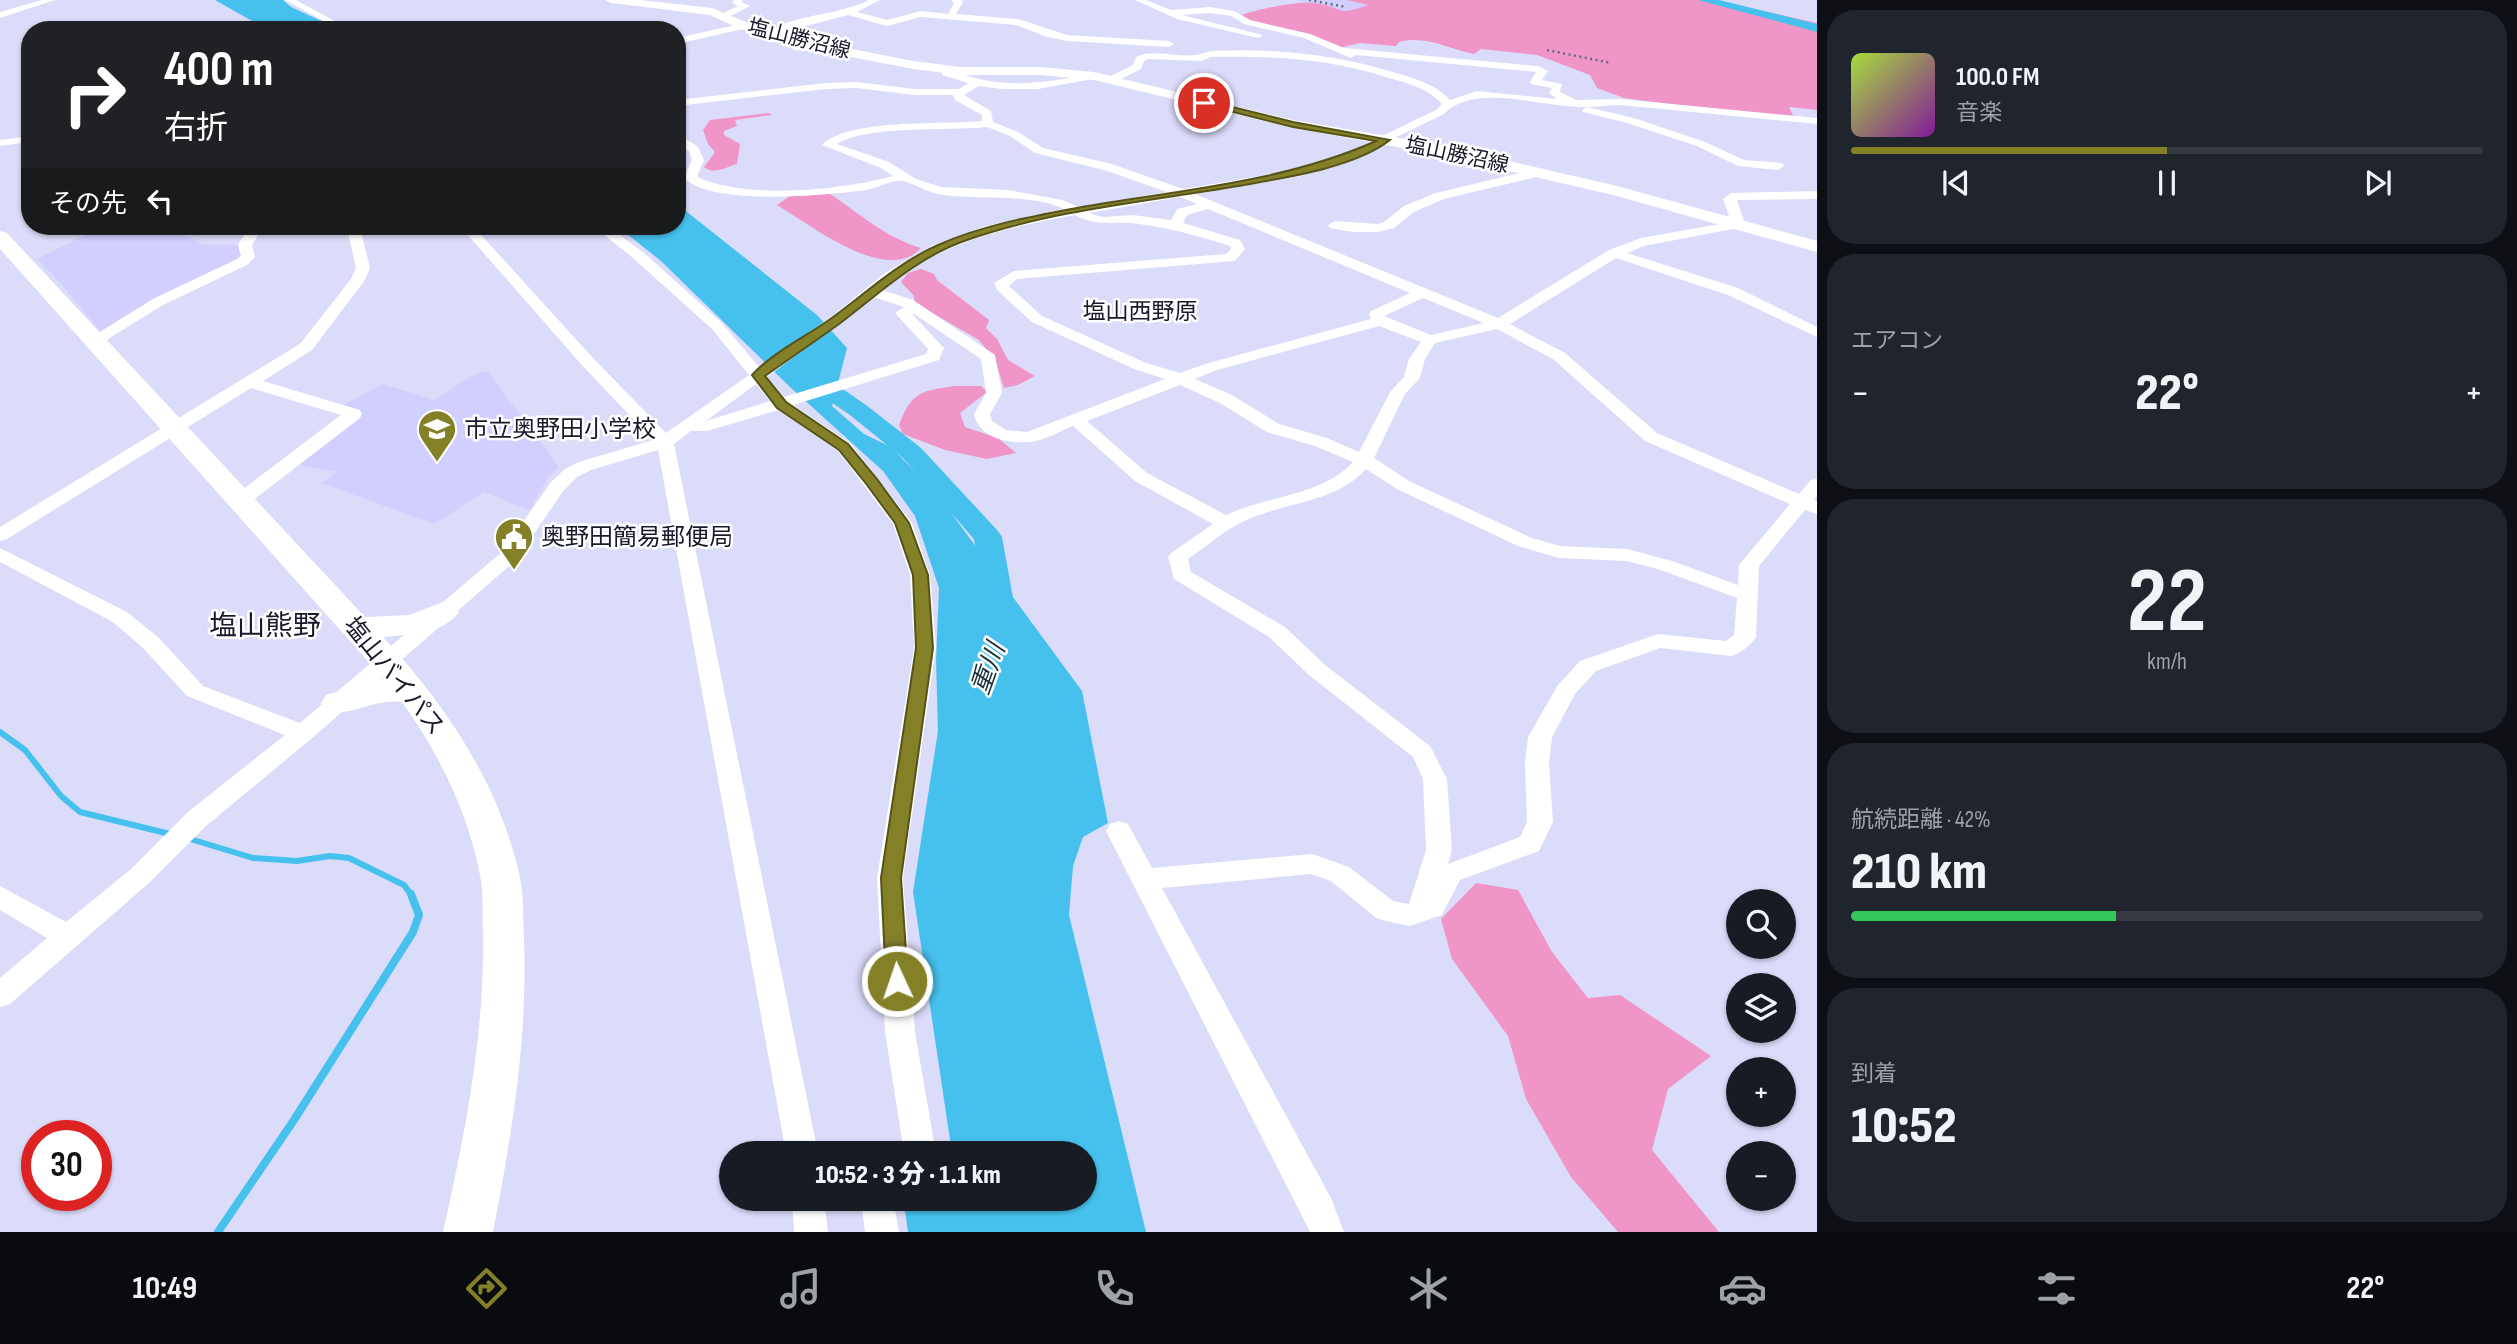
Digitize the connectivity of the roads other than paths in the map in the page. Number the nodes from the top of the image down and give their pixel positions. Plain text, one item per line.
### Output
1 (51, 0) edge
2 (289, 0) edge
3 (611, 0) edge
4 (739, 0) edge
5 (876, 0) edge
6 (955, 0) edge
7 (1139, 0) edge
8 (849, 12) junction
9 (1169, 13) junction
10 (0, 15) edge
11 (724, 16) junction
12 (950, 18) junction
13 (330, 21) edge
14 (744, 26) junction
15 (772, 32) junction
16 (686, 39) edge
17 (1181, 45) dead end
18 (1278, 45) junction
19 (1201, 46) dead end
20 (1340, 51) junction
21 (947, 70) junction
22 (1094, 76) junction
23 (1111, 80) junction
24 (1411, 82) junction
25 (976, 83) junction
26 (960, 92) junction
27 (686, 102) edge
28 (1448, 104) junction
29 (1577, 104) junction
30 (1817, 121) edge
31 (988, 124) junction
32 (21, 140) edge
33 (1386, 140) junction
34 (0, 143) edge
35 (686, 143) edge
36 (1778, 166) dead end
37 (1537, 173) junction
38 (903, 177) junction
39 (1185, 194) junction
40 (1817, 195) edge
41 (1210, 204) junction
42 (1076, 211) junction
43 (1738, 223) junction
44 (1175, 225) junction
45 (1335, 225) dead end
46 (251, 235) edge
47 (360, 235) edge
48 (474, 235) edge
49 (611, 235) edge
50 (1, 240) edge
51 (1817, 247) edge
52 (1614, 253) junction
53 (871, 291) junction
54 (1421, 293) junction
55 (915, 308) junction
56 (1380, 321) junction
57 (1499, 324) junction
58 (1817, 332) edge
59 (1430, 340) junction
60 (94, 341) junction
61 (758, 375) junction
62 (1179, 378) junction
63 (250, 382) junction
64 (784, 404) junction
65 (1076, 420) junction
66 (687, 426) junction
67 (173, 427) junction
68 (665, 442) junction
69 (1364, 460) junction
70 (1812, 498) edge
71 (241, 500) junction
72 (1226, 523) junction
73 (0, 535) edge
74 (0, 554) edge
75 (1747, 595) junction
76 (443, 612) junction
77 (356, 628) junction
78 (387, 661) junction
79 (415, 694) junction
80 (338, 703) junction
81 (303, 733) junction
82 (1119, 831) dead end
83 (1144, 879) junction
84 (0, 897) edge
85 (1420, 912) junction
86 (68, 937) junction
87 (0, 995) edge
88 (800, 1141) edge
89 (918, 1141) edge
90 (809, 1211) edge
91 (879, 1211) edge
92 (468, 1232) edge
93 (811, 1232) edge
94 (882, 1232) edge
95 (1327, 1232) edge

1 - 10 street
2 - 13 street
3 - 11 main road, 塩山勝沼線
4 - 11 street
5 - 8 street
6 - 12 street
7 - 9 street
8 - 12 street
8 - 15 street
9 - 18 street
9 - 20 street
11 - 14 main road, 塩山勝沼線
12 - 17 street
14 - 15 main road, 塩山勝沼線
14 - 16 street
15 - 21 main road, 塩山勝沼線
18 - 19 street
18 - 23 street
18 - 24 street
20 - 24 street
20 - 29 street
21 - 22 main road, 塩山勝沼線
21 - 25 street, 塩山勝沼線
22 - 23 main road, 塩山勝沼線
22 - 25 street, 塩山勝沼線
23 - 33 main road, 塩山勝沼線
24 - 28 street
25 - 26 street
26 - 27 street
26 - 31 street
28 - 29 street
28 - 33 street
29 - 30 street
29 - 36 street
31 - 38 street
31 - 39 street
32 - 34 street
33 - 37 main road, 塩山勝沼線
33 - 39 street
35 - 38 street
37 - 43 main road, 塩山勝沼線
37 - 45 street
38 - 42 street
39 - 41 street
39 - 42 street
40 - 43 street
41 - 44 street
41 - 54 street
42 - 44 street
42 - 53 street
43 - 51 main road, 塩山勝沼線
43 - 52 street
44 - 62 street
46 - 60 street
47 - 63 street
48 - 68 street
49 - 61 street
50 - 60 highway, 塩山バイパス
52 - 57 street
52 - 58 street
53 - 55 street
53 - 61 street
54 - 56 street
54 - 57 street
55 - 64 street
55 - 65 street
56 - 59 street
56 - 62 street
57 - 59 street
57 - 70 street
59 - 69 street
60 - 67 highway, 塩山バイパス
61 - 64 street
61 - 66 street
62 - 65 street
62 - 69 street
63 - 67 street
63 - 71 street
64 - 66 street
64 - 89 street
65 - 72 street
66 - 68 street
67 - 71 highway, 塩山バイパス
67 - 73 street
68 - 76 street
68 - 88 street
69 - 72 street
69 - 75 street
70 - 75 street
71 - 77 highway, 塩山バイパス
72 - 85 street
74 - 81 street
75 - 85 street
76 - 77 highway
76 - 78 street
77 - 78 highway, 塩山バイパス
78 - 79 highway, 塩山バイパス
78 - 80 street
79 - 80 highway
79 - 92 highway, 塩山バイパス
80 - 81 street
81 - 86 street
82 - 83 street
83 - 85 street
83 - 95 street
84 - 86 street
86 - 87 street
90 - 93 street
91 - 94 street

